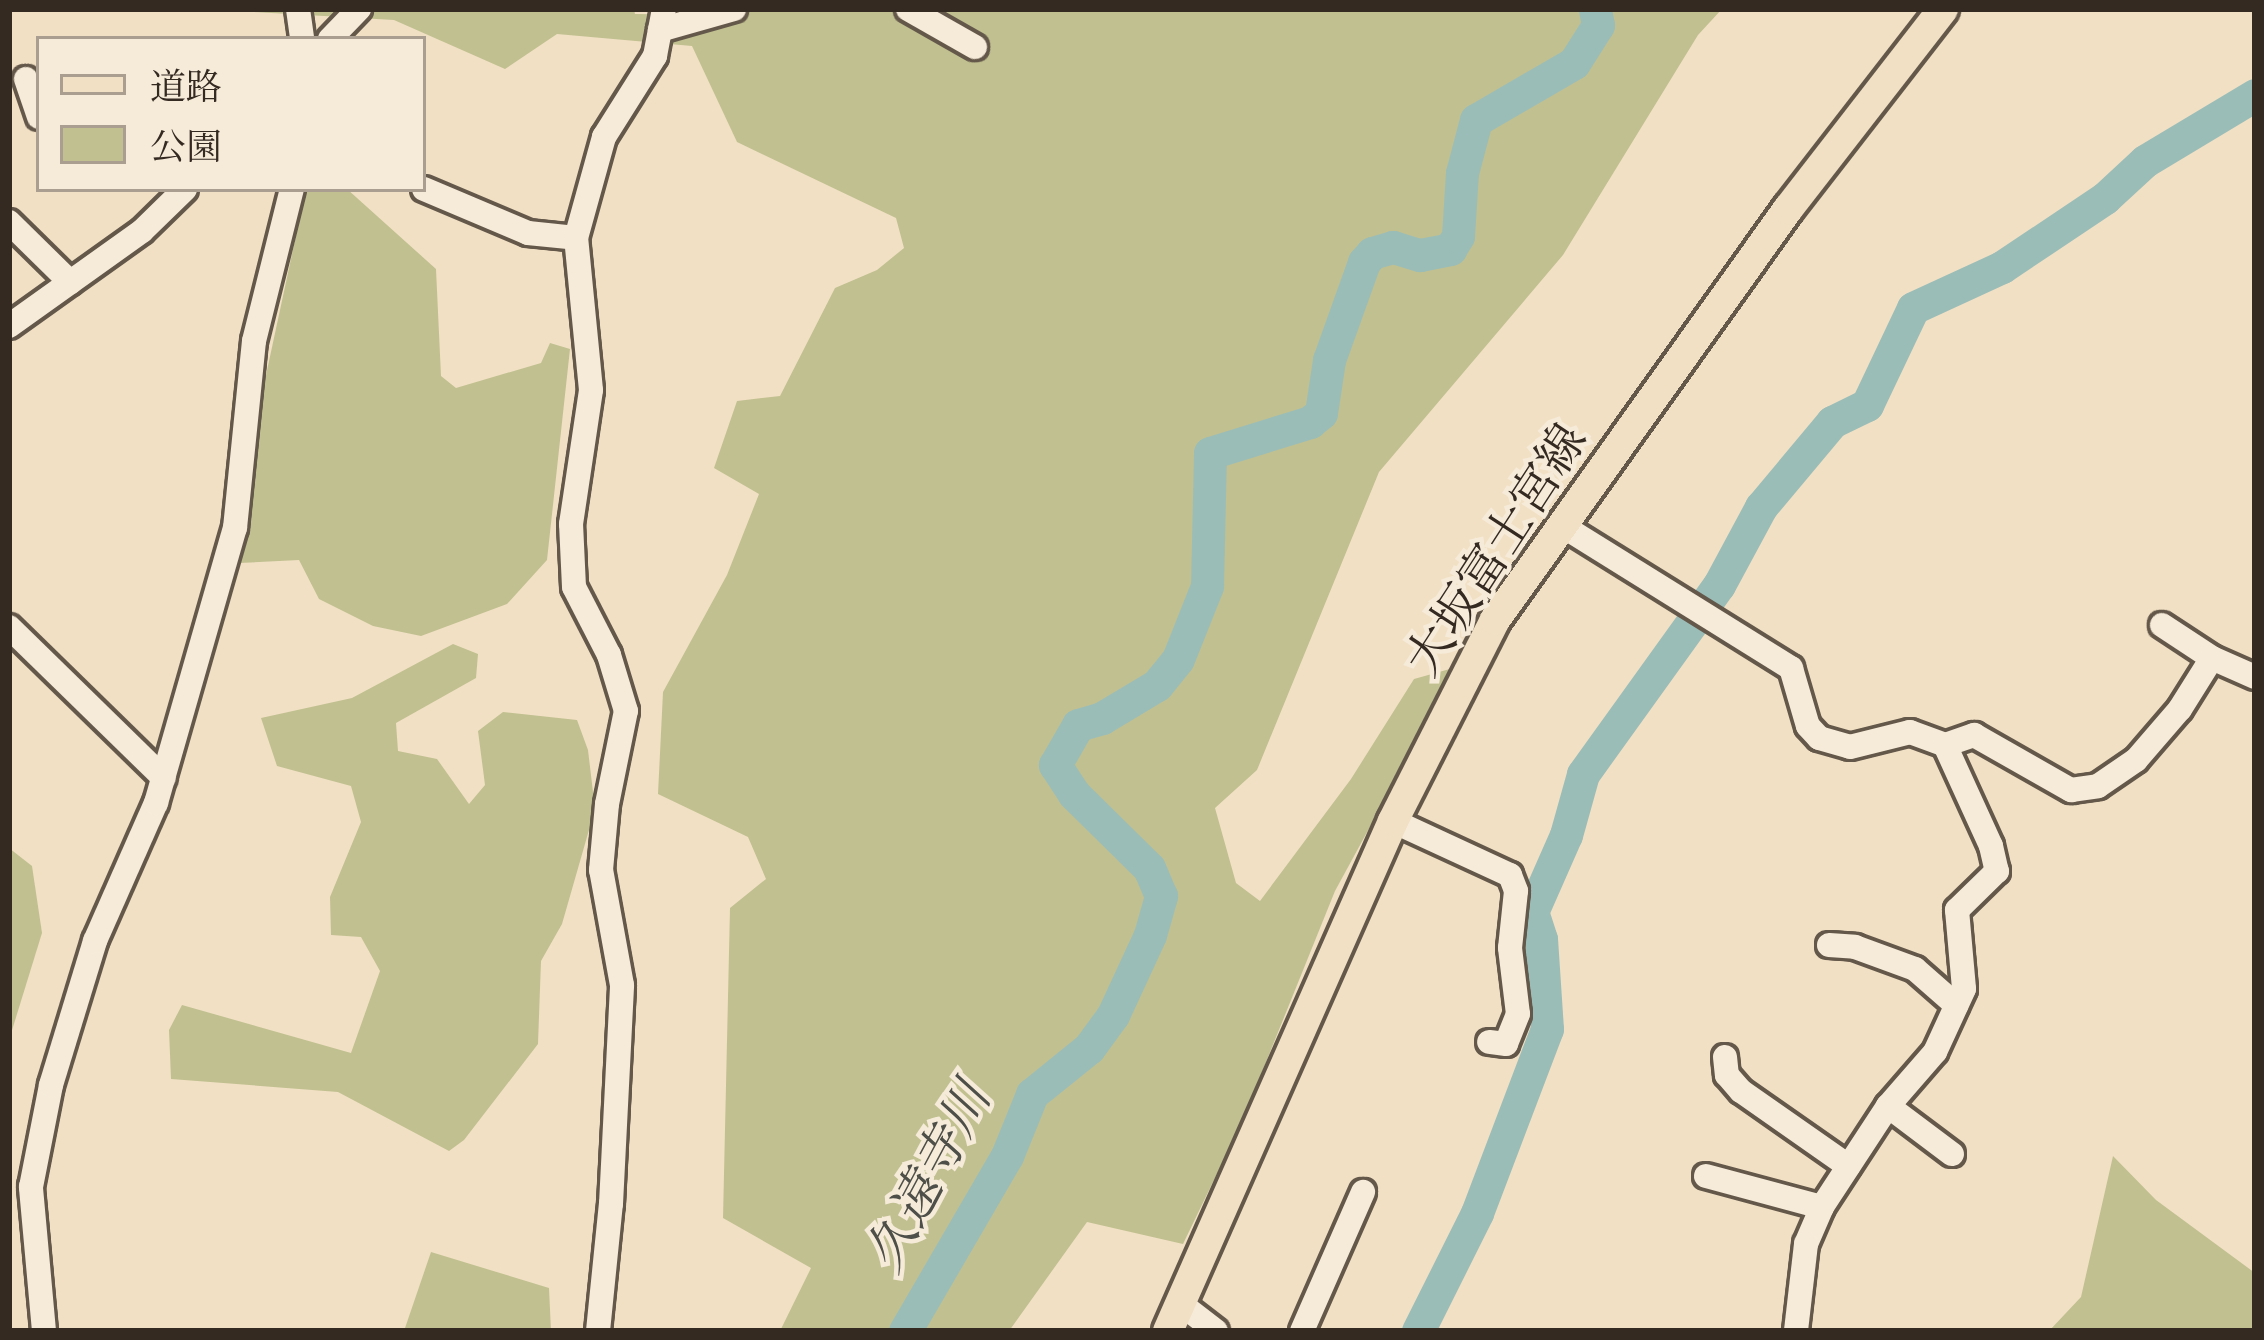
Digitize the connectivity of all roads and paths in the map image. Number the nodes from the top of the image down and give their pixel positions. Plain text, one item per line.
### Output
1 (359, 9) edge
2 (734, 9) edge
3 (908, 9) edge
4 (1943, 9) edge
5 (662, 20) edge
6 (333, 36) edge
7 (976, 47) dead end
8 (25, 80) edge
9 (36, 109) edge
10 (426, 190) edge
11 (182, 192) edge
12 (291, 192) edge
13 (9, 222) edge
14 (576, 238) junction
15 (70, 282) junction
16 (9, 326) edge
17 (1561, 525) junction
18 (2162, 626) dead end
19 (9, 627) edge
20 (2212, 658) junction
21 (2255, 677) edge
22 (1945, 745) junction
23 (164, 778) junction
24 (1393, 821) junction
25 (1829, 945) dead end
26 (1956, 1005) junction
27 (1490, 1042) dead end
28 (1724, 1058) dead end
29 (1888, 1106) junction
30 (1952, 1154) dead end
31 (1848, 1166) junction
32 (1706, 1176) dead end
33 (1363, 1192) dead end
34 (1822, 1207) junction
35 (1174, 1317) edge
36 (44, 1331) edge
37 (598, 1331) edge
38 (1216, 1331) edge
39 (1302, 1331) edge
40 (1796, 1331) edge

1 - 6 street
2 - 5 street
3 - 7 street
4 - 17 main road, 大坂富士宮線
5 - 14 street
8 - 9 street
10 - 14 street
11 - 15 street
12 - 23 street
13 - 15 street
14 - 37 street
15 - 16 street
17 - 22 street
17 - 24 main road, 大坂富士宮線
18 - 20 street
19 - 23 street
20 - 21 street
20 - 22 street
22 - 26 street
23 - 36 street
24 - 27 street
24 - 35 main road, 大坂富士宮線
25 - 26 street
26 - 29 street
28 - 31 street
29 - 30 street
29 - 31 street
31 - 34 street
32 - 34 street
33 - 39 street
34 - 40 street
35 - 38 street

